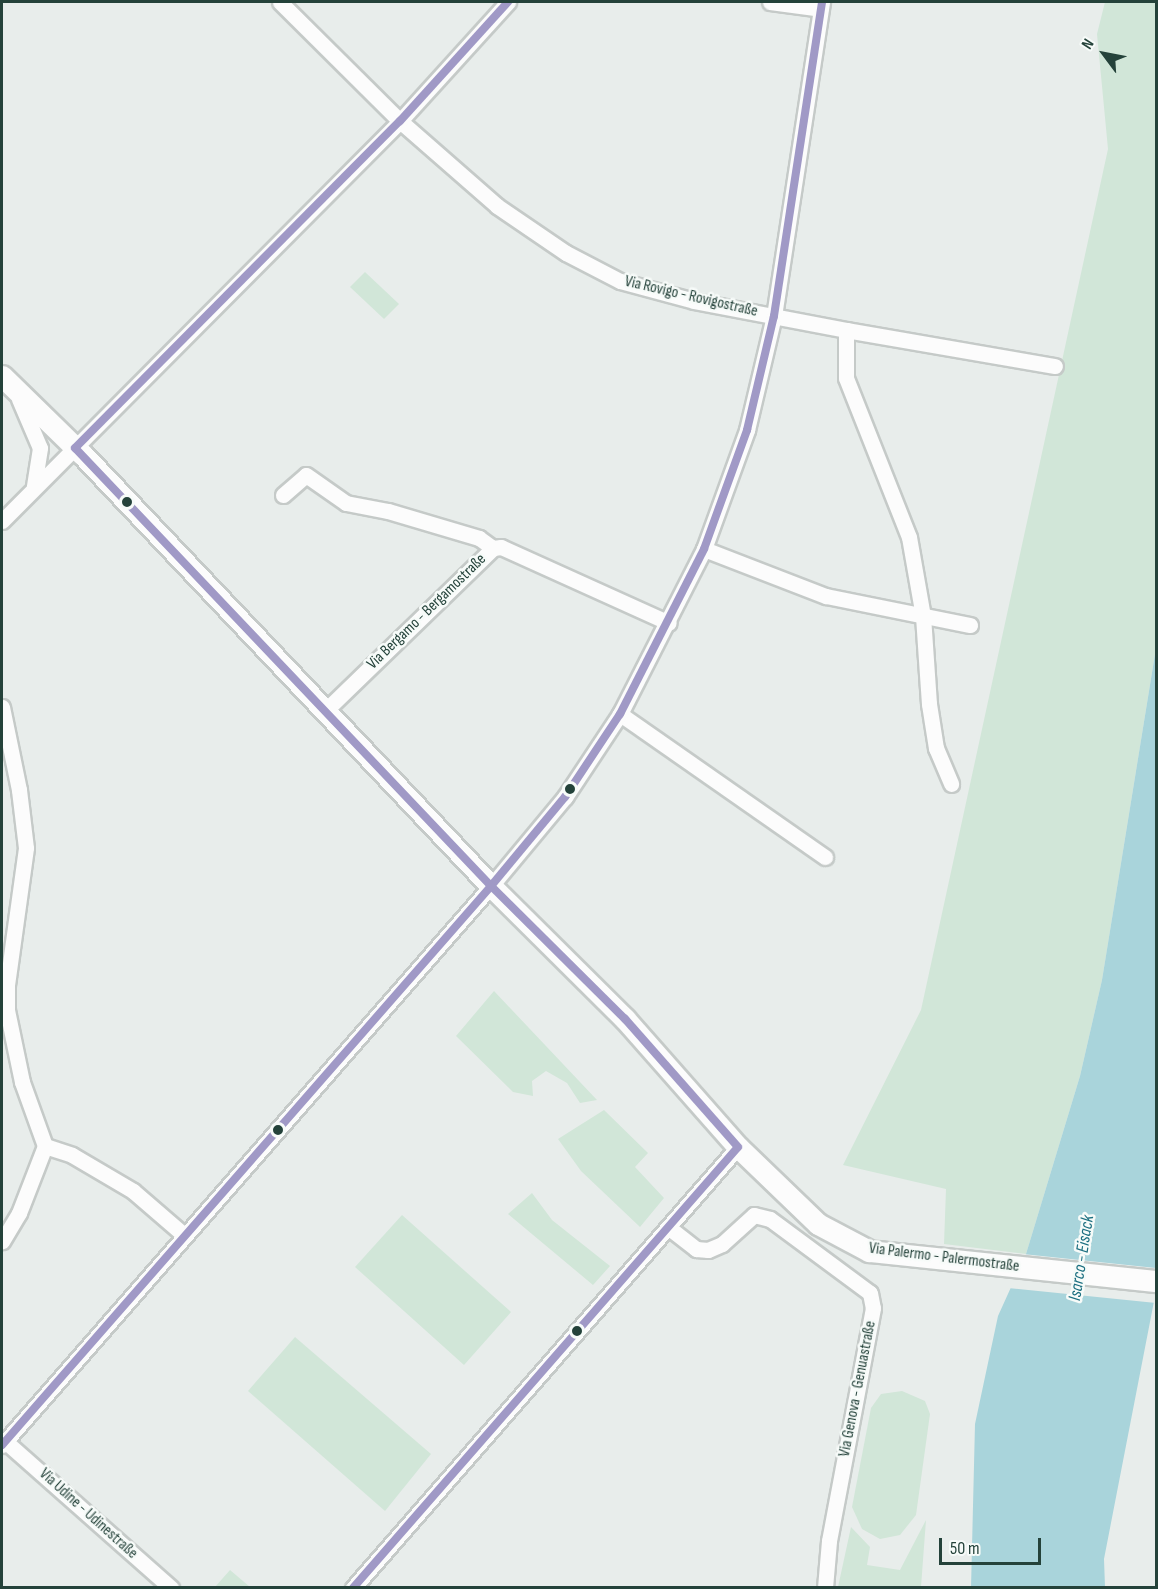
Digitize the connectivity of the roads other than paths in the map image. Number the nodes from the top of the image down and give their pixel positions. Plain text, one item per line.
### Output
1 (280, 2) edge
2 (508, 2) edge
3 (770, 2) edge
4 (821, 5) edge
5 (400, 121) junction
6 (774, 316) junction
7 (846, 330) junction
8 (1055, 366) dead end
9 (8, 382) edge
10 (75, 448) junction
11 (33, 488) junction
12 (283, 495) dead end
13 (2, 521) edge
14 (493, 548) junction
15 (704, 549) junction
16 (922, 616) junction
17 (669, 623) junction
18 (970, 625) dead end
19 (2, 707) edge
20 (326, 710) junction
21 (620, 714) junction
22 (951, 784) dead end
23 (825, 857) dead end
24 (491, 886) junction
25 (45, 1146) junction
26 (738, 1147) junction
27 (668, 1227) junction
28 (184, 1234) junction
29 (2, 1241) edge
30 (1156, 1281) edge
31 (3, 1443) edge
32 (171, 1587) edge
33 (353, 1587) edge
34 (825, 1587) edge

1 - 5 street, Via Rovigo - Rovigostraße
2 - 5 street
3 - 4 street
4 - 6 street
5 - 6 street, Via Rovigo - Rovigostraße
5 - 10 street
6 - 7 street, Via Rovigo - Rovigostraße
6 - 15 street
7 - 8 street, Via Rovigo - Rovigostraße
7 - 16 street
9 - 10 street, Via Palermo - Palermostraße
9 - 11 street, Via Palermo - Palermostraße
10 - 11 street
10 - 20 street, Via Palermo - Palermostraße
11 - 13 street
12 - 14 street
14 - 17 street, Via Bergamo - Bergamostraße
14 - 20 street, Via Bergamo - Bergamostraße
15 - 16 street
15 - 17 street
16 - 18 street
16 - 22 street
17 - 21 street
19 - 25 street
20 - 24 street, Via Palermo - Palermostraße
21 - 23 street
21 - 24 street
24 - 26 street, Via Palermo - Palermostraße
24 - 28 street
25 - 28 street
25 - 29 street
26 - 27 street
26 - 30 street, Via Palermo - Palermostraße
27 - 33 street
27 - 34 street, Via Genova - Genuastraße
28 - 31 street
31 - 32 street, Via Udine - Udinestraße

